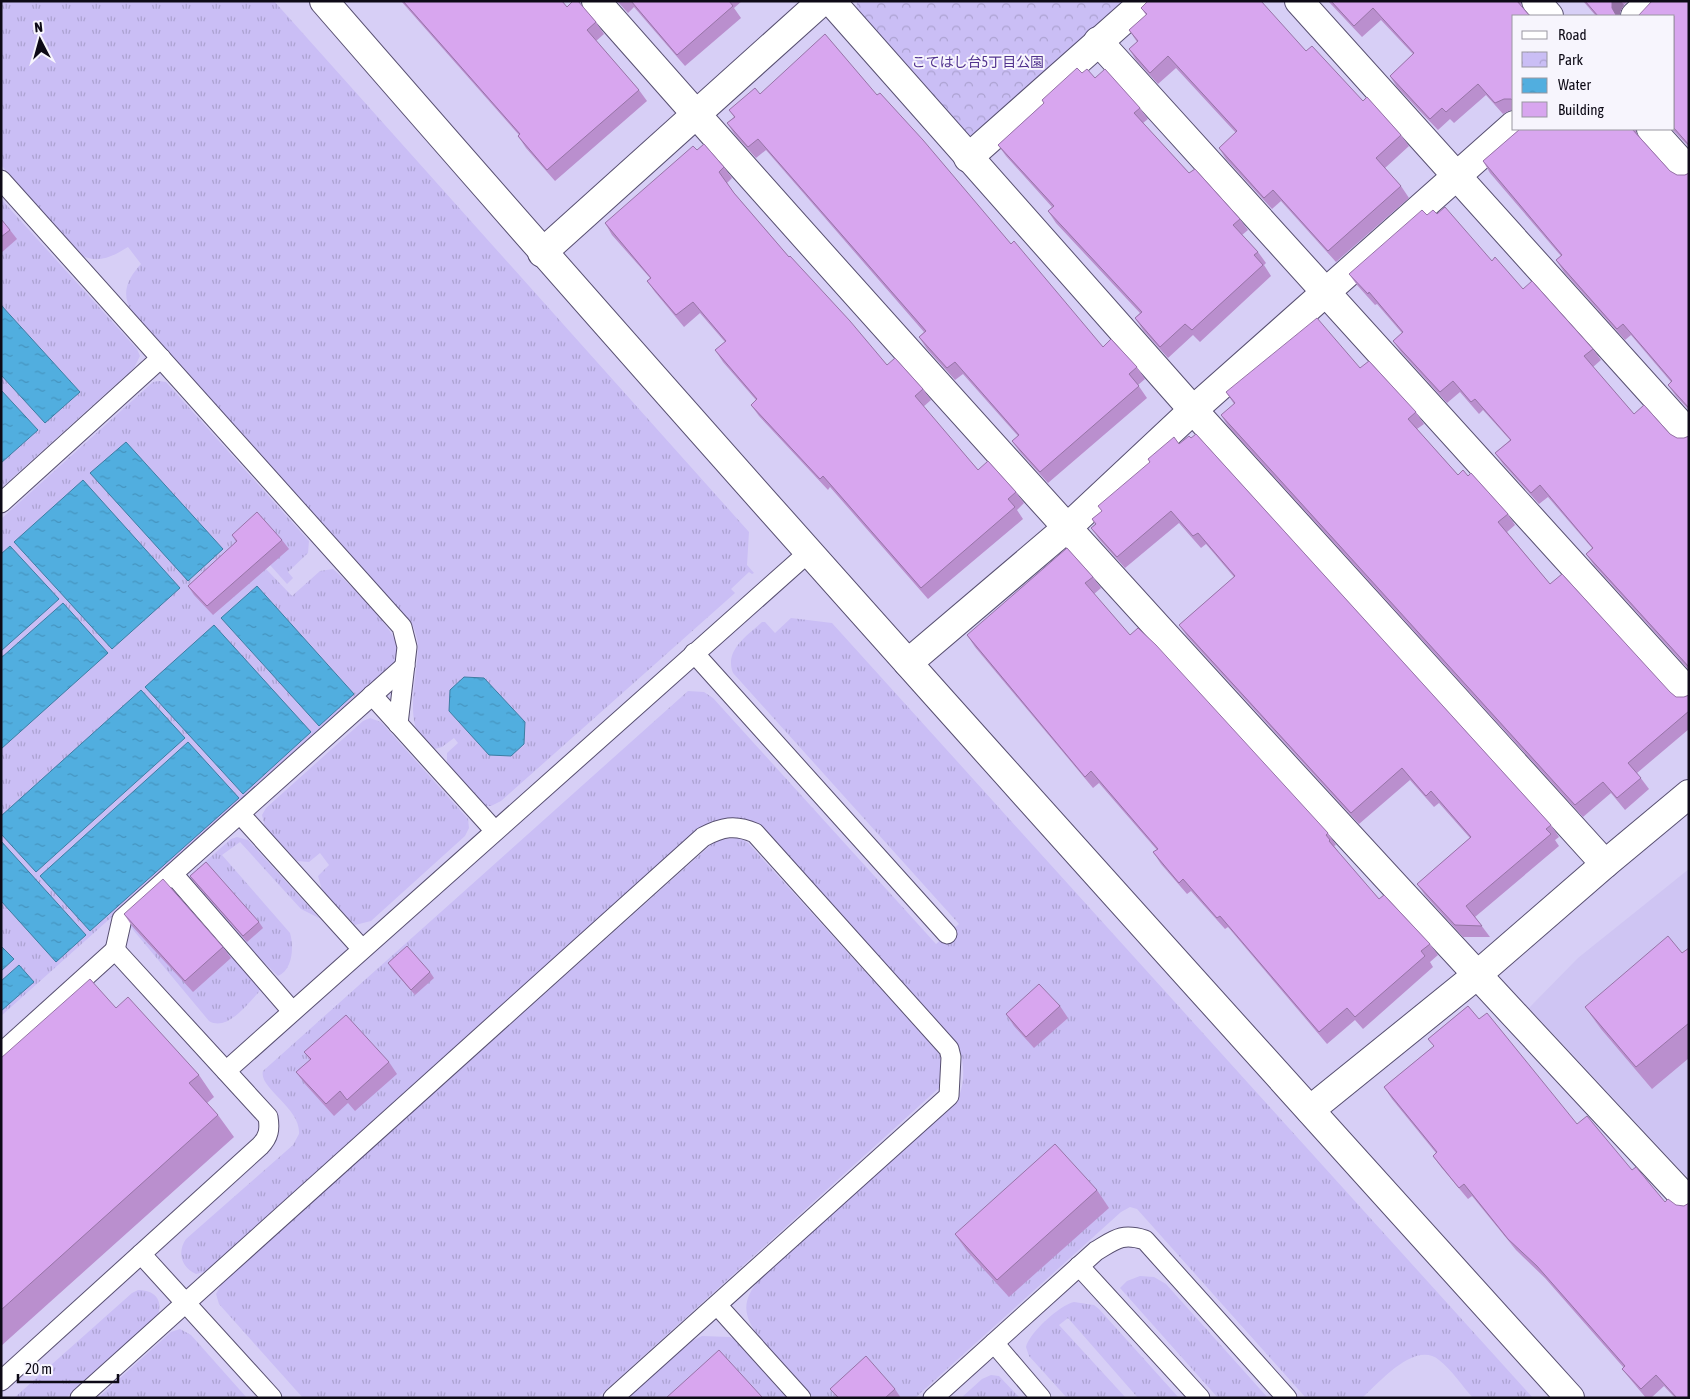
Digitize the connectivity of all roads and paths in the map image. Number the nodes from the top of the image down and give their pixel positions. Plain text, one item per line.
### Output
1 (324, 1) edge
2 (596, 1) edge
3 (822, 1) edge
4 (830, 1) edge
5 (1145, 1) edge
6 (1299, 1) edge
7 (1536, 1) edge
8 (1651, 1) edge
9 (1549, 15) edge
10 (1635, 15) edge
11 (1098, 41) junction
12 (696, 114) junction
13 (1512, 127) edge
14 (1652, 130) edge
15 (968, 158) junction
16 (1689, 171) edge
17 (1458, 176) junction
18 (1, 180) edge
19 (542, 253) junction
20 (1327, 293) junction
21 (161, 358) junction
22 (1193, 410) junction
23 (1689, 434) edge
24 (1, 503) edge
25 (1068, 527) junction
26 (808, 552) junction
27 (694, 653) junction
28 (908, 663) junction
29 (405, 666) junction
30 (1689, 693) edge
31 (372, 695) junction
32 (398, 724) junction
33 (1689, 794) edge
34 (240, 814) junction
35 (495, 831) junction
36 (1604, 864) junction
37 (173, 874) junction
38 (947, 934) dead end
39 (362, 949) junction
40 (116, 950) junction
41 (1477, 976) junction
42 (292, 1011) junction
43 (1, 1052) edge
44 (226, 1071) junction
45 (1310, 1110) junction
46 (1689, 1202) edge
47 (141, 1254) junction
48 (1079, 1266) junction
49 (185, 1303) junction
50 (717, 1305) junction
51 (994, 1343) junction
52 (1, 1381) edge
53 (80, 1398) edge
54 (272, 1398) edge
55 (613, 1398) edge
56 (801, 1398) edge
57 (933, 1398) edge
58 (1041, 1398) edge
59 (1200, 1398) edge
60 (1287, 1398) edge
61 (1570, 1398) edge

1 - 19 street
2 - 12 street
3 - 12 street
4 - 15 street
5 - 11 street
6 - 17 street
7 - 9 street
8 - 10 street
11 - 15 street
11 - 20 street
12 - 19 street
12 - 25 street
13 - 17 street
14 - 16 street
15 - 22 street
17 - 20 street
17 - 23 street
18 - 21 lane
19 - 26 street
20 - 22 street
20 - 30 street
21 - 24 lane
21 - 29 lane
22 - 25 street
22 - 36 street
25 - 28 street
25 - 41 street
26 - 27 lane
26 - 28 street
27 - 35 lane
27 - 38 lane
28 - 45 street
29 - 31 lane
29 - 32 lane
31 - 32 lane
31 - 34 lane
32 - 35 lane
33 - 36 street
34 - 37 lane
34 - 39 lane
35 - 39 lane
36 - 41 street
37 - 40 lane
37 - 42 lane
39 - 42 lane
40 - 43 lane
40 - 44 lane
41 - 45 street
41 - 46 street
42 - 44 lane
44 - 47 lane
45 - 61 street
47 - 49 lane
47 - 52 lane
48 - 51 lane
48 - 59 lane
48 - 60 lane
49 - 50 lane
49 - 53 lane
49 - 54 lane
50 - 55 lane
50 - 56 lane
51 - 57 lane
51 - 58 lane

